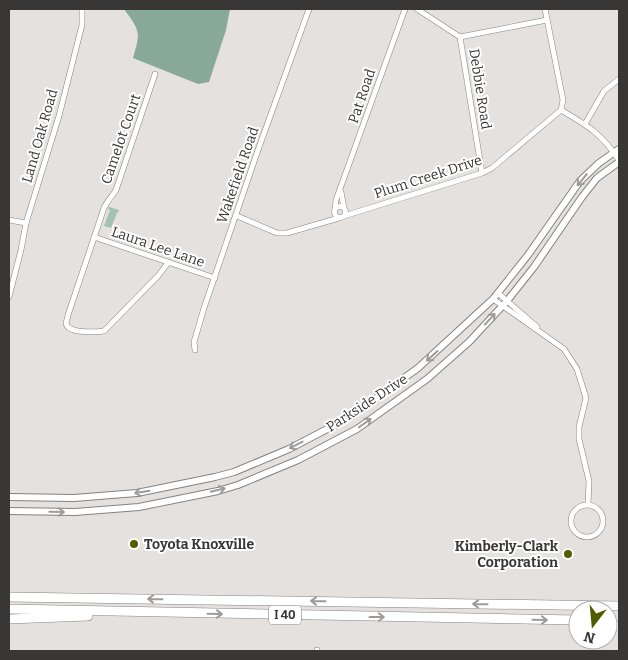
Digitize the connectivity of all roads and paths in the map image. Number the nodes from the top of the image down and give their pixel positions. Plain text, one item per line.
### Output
1 (82, 9) edge
2 (309, 9) edge
3 (405, 9) edge
4 (417, 9) edge
5 (545, 9) edge
6 (547, 20) junction
7 (460, 37) junction
8 (155, 74) dead end
9 (619, 79) edge
10 (561, 110) junction
11 (585, 124) junction
12 (617, 151) edge
13 (619, 161) edge
14 (482, 173) junction
15 (341, 191) junction
16 (335, 211) junction
17 (343, 213) junction
18 (237, 216) junction
19 (9, 220) edge
20 (326, 220) junction
21 (26, 224) junction
22 (94, 237) junction
23 (168, 264) junction
24 (214, 278) junction
25 (498, 293) junction
26 (9, 297) edge
27 (493, 299) junction
28 (504, 303) junction
29 (195, 350) dead end
30 (9, 497) edge
31 (588, 504) junction
32 (9, 511) edge
33 (9, 597) edge
34 (619, 601) edge
35 (546, 604) junction
36 (619, 606) edge
37 (9, 609) edge
38 (185, 613) junction
39 (9, 619) edge
40 (568, 620) edge

1 - 21 street, Land Oak Road
2 - 18 street, Wakefield Road
3 - 15 street, Pat Road
4 - 7 street
5 - 6 street
6 - 7 street
6 - 10 street
7 - 14 street, Debbie Road
8 - 22 street, Camelot Court
9 - 11 street
10 - 11 street
10 - 14 street, Plum Creek Drive
11 - 12 street
12 - 13 street
12 -> 25 street, Parkside Drive
13 - 28 street, Parkside Drive
14 - 17 street, Plum Creek Drive
15 - 16 street, Pat Road
15 - 17 street, Pat Road
16 - 17 street
16 - 17 street, Plum Creek Drive
16 - 20 street, Plum Creek Drive
17 - 20 street, Plum Creek Drive
18 - 20 street, Plum Creek Drive
18 - 24 street, Wakefield Road
19 - 21 street
21 - 26 street, Land Oak Road
22 - 23 street, Laura Lee Lane
22 - 23 street, Camelot Court
23 - 24 street, Laura Lee Lane
24 - 29 street, Wakefield Road
25 - 27 street, Parkside Drive
25 - 28 street
27 - 28 street
27 -> 30 street, Parkside Drive
28 - 31 street
32 -> 28 street, Parkside Drive
31 - 31 street
35 -> 33 highway, I 40
34 - 35 highway
35 - 36 highway, I 40
37 - 38 highway, I 40
38 - 39 highway
38 -> 40 highway, I 40

